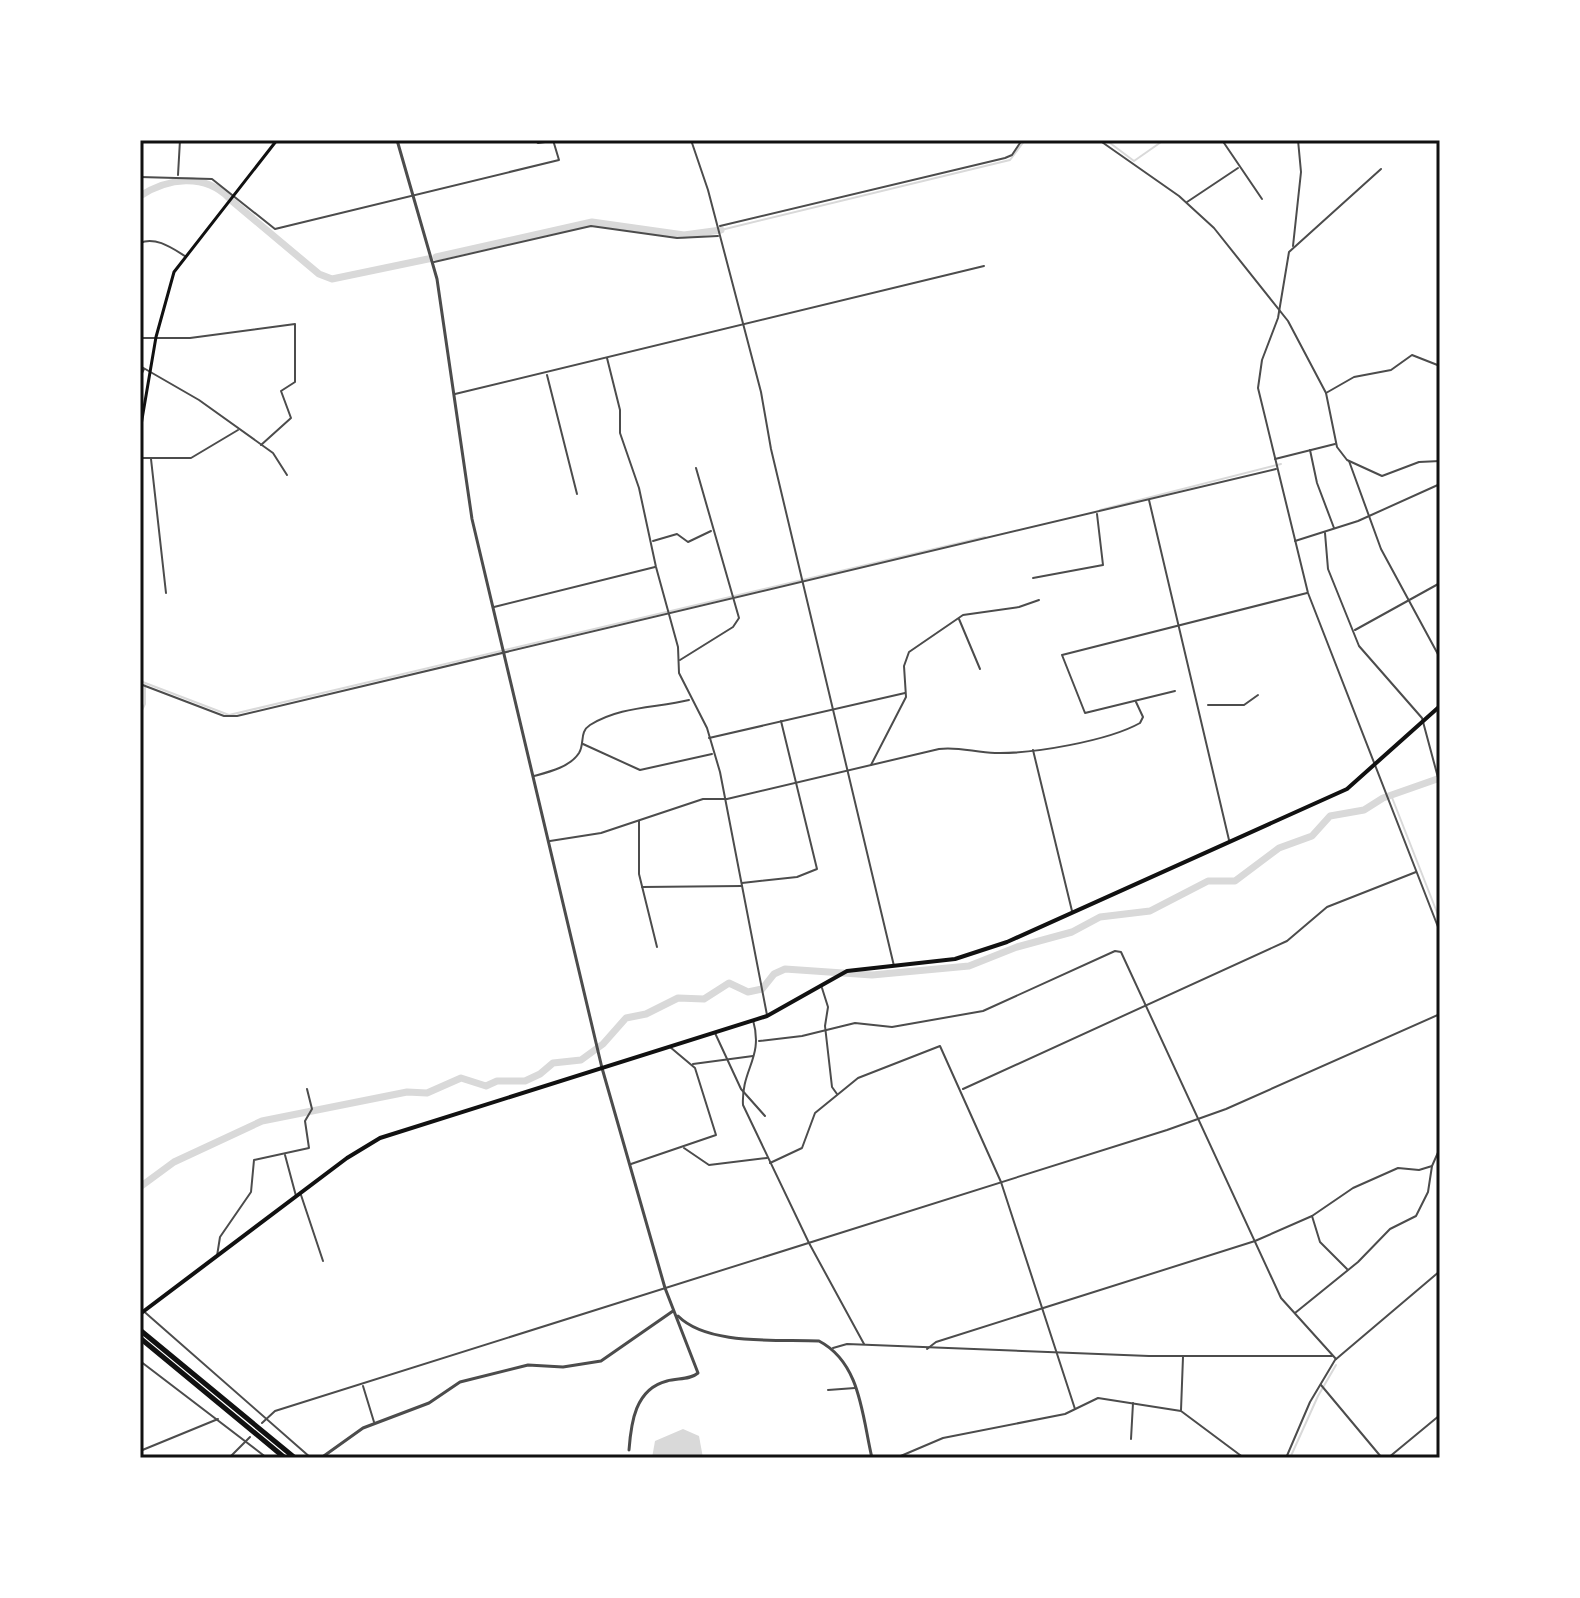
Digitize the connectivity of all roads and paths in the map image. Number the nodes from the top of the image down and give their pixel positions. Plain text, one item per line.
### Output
1 (180, 140) edge
2 (277, 140) edge
3 (397, 140) edge
4 (534, 140) edge
5 (553, 140) edge
6 (559, 140) edge
7 (691, 140) edge
8 (1022, 140) edge
9 (1099, 140) edge
10 (1222, 140) edge
11 (1298, 140) edge
12 (1240, 167) junction
13 (1381, 169) dead end
14 (140, 177) edge
15 (178, 177) junction
16 (412, 195) junction
17 (233, 197) junction
18 (1262, 199) dead end
19 (1186, 203) junction
20 (719, 231) junction
21 (140, 243) edge
22 (1293, 247) junction
23 (185, 256) junction
24 (433, 262) junction
25 (984, 266) dead end
26 (1279, 307) junction
27 (742, 326) junction
28 (156, 337) junction
29 (140, 338) edge
30 (607, 358) junction
31 (140, 366) edge
32 (1440, 366) edge
33 (147, 369) junction
34 (546, 372) junction
35 (140, 377) edge
36 (1326, 393) junction
37 (454, 394) junction
38 (239, 429) junction
39 (140, 431) edge
40 (1335, 444) junction
41 (261, 445) junction
42 (1310, 450) junction
43 (140, 458) edge
44 (151, 459) junction
45 (1274, 459) junction
46 (1349, 461) junction
47 (1440, 461) edge
48 (696, 468) dead end
49 (1276, 469) junction
50 (287, 475) dead end
51 (1440, 484) edge
52 (577, 494) dead end
53 (1149, 499) junction
54 (1097, 514) junction
55 (1369, 516) junction
56 (1335, 529) junction
57 (712, 531) junction
58 (1325, 533) junction
59 (1293, 541) junction
60 (651, 542) junction
61 (656, 567) junction
62 (1033, 578) dead end
63 (802, 580) junction
64 (1440, 583) edge
65 (166, 593) dead end
66 (1308, 593) junction
67 (733, 597) junction
68 (1039, 600) dead end
69 (1408, 601) junction
70 (493, 607) junction
71 (669, 612) junction
72 (958, 618) junction
73 (1178, 623) junction
74 (1354, 630) junction
75 (503, 652) junction
76 (1440, 658) edge
77 (679, 660) junction
78 (980, 669) dead end
79 (140, 684) edge
80 (1175, 691) dead end
81 (906, 692) junction
82 (1258, 695) dead end
83 (690, 699) junction
84 (1136, 702) junction
85 (1208, 705) dead end
86 (1440, 706) edge
87 (833, 709) junction
88 (781, 721) junction
89 (1423, 722) junction
90 (709, 738) junction
91 (582, 743) junction
92 (1033, 749) junction
93 (712, 754) junction
94 (1440, 759) edge
95 (1433, 763) junction
96 (871, 766) junction
97 (1376, 767) junction
98 (847, 772) junction
99 (533, 776) junction
100 (797, 783) junction
101 (1439, 783) edge
102 (724, 799) junction
103 (639, 820) junction
104 (549, 841) junction
105 (1230, 841) junction
106 (1416, 872) junction
107 (741, 885) junction
108 (641, 887) junction
109 (1073, 913) junction
110 (1440, 932) edge
111 (657, 947) dead end
112 (894, 966) junction
113 (820, 986) junction
114 (1148, 1004) junction
115 (1440, 1014) edge
116 (767, 1016) junction
117 (753, 1020) junction
118 (825, 1030) junction
119 (715, 1033) junction
120 (759, 1041) junction
121 (670, 1047) junction
122 (754, 1056) junction
123 (728, 1062) junction
124 (693, 1064) junction
125 (602, 1068) junction
126 (307, 1089) dead end
127 (961, 1090) junction
128 (743, 1091) junction
129 (838, 1095) junction
130 (765, 1116) dead end
131 (1200, 1118) junction
132 (683, 1147) junction
133 (1440, 1148) edge
134 (285, 1154) junction
135 (767, 1158) junction
136 (770, 1163) junction
137 (630, 1165) junction
138 (1432, 1166) junction
139 (1001, 1182) junction
140 (298, 1196) junction
141 (1312, 1216) junction
142 (1255, 1241) junction
143 (809, 1243) junction
144 (217, 1256) junction
145 (323, 1261) dead end
146 (1348, 1269) junction
147 (1440, 1271) edge
148 (665, 1288) junction
149 (1043, 1309) junction
150 (141, 1311) edge
151 (674, 1311) junction
152 (1294, 1314) junction
153 (140, 1330) edge
154 (140, 1338) edge
155 (865, 1345) junction
156 (833, 1348) junction
157 (927, 1349) junction
158 (1058, 1353) junction
159 (1183, 1356) junction
160 (1334, 1358) junction
161 (140, 1361) edge
162 (362, 1384) junction
163 (1321, 1384) junction
164 (855, 1388) junction
165 (828, 1390) dead end
166 (1133, 1402) junction
167 (1075, 1409) junction
168 (1181, 1411) junction
169 (1440, 1415) edge
170 (219, 1419) junction
171 (265, 1419) junction
172 (262, 1423) dead end
173 (374, 1423) junction
174 (250, 1437) dead end
175 (1131, 1439) dead end
176 (246, 1441) junction
177 (629, 1450) dead end
178 (140, 1451) edge
179 (235, 1452) junction
180 (229, 1458) edge
181 (238, 1458) edge
182 (267, 1458) edge
183 (285, 1458) edge
184 (295, 1458) edge
185 (311, 1458) edge
186 (321, 1458) edge
187 (872, 1458) edge
188 (896, 1458) edge
189 (1244, 1458) edge
190 (1286, 1458) edge
191 (1382, 1458) edge
192 (1388, 1458) edge

1 - 15 street
2 - 17 main road
3 - 16 street
4 - 5 street
5 - 6 street
5 - 16 street
7 - 20 street
8 - 20 street
9 - 19 street
10 - 12 street
11 - 22 street
12 - 18 street
12 - 19 street
13 - 22 street
14 - 15 street
15 - 17 street
16 - 17 street
16 - 24 street
17 - 23 main road
19 - 26 street
20 - 24 street
20 - 27 street
21 - 23 street
22 - 26 street
23 - 28 main road
24 - 37 street
25 - 27 street
26 - 36 street
26 - 45 street
27 - 30 street
27 - 63 street
28 - 29 street
28 - 33 main road
28 - 41 street
30 - 34 street
30 - 60 street
31 - 33 street
32 - 36 street
33 - 35 street
33 - 38 street
33 - 39 main road
34 - 37 street
34 - 52 street
36 - 40 street
37 - 70 street
38 - 41 street
38 - 44 street
40 - 42 street
40 - 46 street
41 - 50 street
42 - 45 street
42 - 56 street
43 - 44 street
44 - 65 street
45 - 49 street
46 - 47 street
46 - 55 street
48 - 57 street
49 - 53 street
49 - 59 street
51 - 55 street
53 - 54 street
53 - 73 street
54 - 62 street
54 - 63 street
55 - 56 street
55 - 69 street
56 - 58 street
57 - 60 street
57 - 67 street
58 - 59 street
58 - 74 street
59 - 66 street
60 - 61 street
61 - 70 street
61 - 71 street
63 - 67 street
63 - 87 street
64 - 69 street
66 - 73 street
66 - 97 street
67 - 71 street
67 - 77 street
68 - 72 street
69 - 74 street
69 - 76 street
70 - 75 street
71 - 75 street
71 - 77 street
72 - 78 street
72 - 81 street
73 - 84 street
73 - 105 street
74 - 89 street
75 - 79 street
75 - 99 street
77 - 83 street
80 - 84 street
81 - 87 street
81 - 96 street
82 - 85 street
83 - 90 street
83 - 91 street
84 - 92 street
86 - 89 main road
87 - 88 street
87 - 98 street
88 - 90 street
88 - 100 street
89 - 95 street
89 - 97 main road
90 - 93 street
91 - 93 street
91 - 99 street
92 - 96 street
92 - 109 street
93 - 102 street
94 - 95 street
95 - 101 street
96 - 98 street
97 - 105 main road
97 - 106 street
98 - 100 street
98 - 112 street
99 - 104 street
100 - 102 street
100 - 107 street
102 - 103 street
102 - 107 street
103 - 104 street
103 - 108 street
104 - 125 street
105 - 109 main road
106 - 110 street
106 - 114 street
107 - 108 street
107 - 116 street
108 - 111 street
109 - 112 main road
112 - 113 main road
113 - 116 main road
113 - 118 street
114 - 118 street
114 - 127 street
114 - 131 street
115 - 131 street
116 - 117 main road
117 - 119 main road
117 - 120 street
118 - 120 street
118 - 129 street
119 - 121 main road
119 - 123 street
120 - 122 street
121 - 124 street
121 - 125 main road
122 - 123 street
122 - 128 street
123 - 124 street
123 - 128 street
124 - 132 street
125 - 137 street
125 - 140 main road
126 - 134 street
127 - 129 street
127 - 139 street
128 - 130 street
128 - 135 street
129 - 136 street
131 - 139 street
131 - 142 street
132 - 135 street
132 - 137 street
133 - 138 street
134 - 140 street
134 - 144 street
135 - 136 street
136 - 143 street
137 - 148 street
138 - 141 street
138 - 146 street
139 - 143 street
139 - 149 street
140 - 144 main road
140 - 145 street
141 - 142 street
141 - 146 street
142 - 149 street
142 - 152 street
143 - 148 street
143 - 155 street
144 - 150 main road
146 - 152 street
147 - 160 street
148 - 151 street
148 - 162 street
149 - 157 street
149 - 158 street
150 - 171 street
151 - 156 street
151 - 173 street
151 - 177 street
152 - 160 street
153 - 184 highway
154 - 183 highway
155 - 156 street
155 - 157 street
156 - 164 street
157 - 158 street
158 - 159 street
158 - 167 street
159 - 160 street
159 - 168 street
160 - 163 street
161 - 170 street
162 - 171 street
162 - 173 street
163 - 190 street
163 - 191 street
164 - 165 street
164 - 187 street
166 - 167 street
166 - 168 street
166 - 175 street
167 - 188 street
168 - 189 street
169 - 192 street
170 - 176 street
170 - 178 street
171 - 172 street
171 - 185 street
173 - 186 street
174 - 176 street
176 - 179 street
176 - 182 street
179 - 180 street
179 - 181 street

